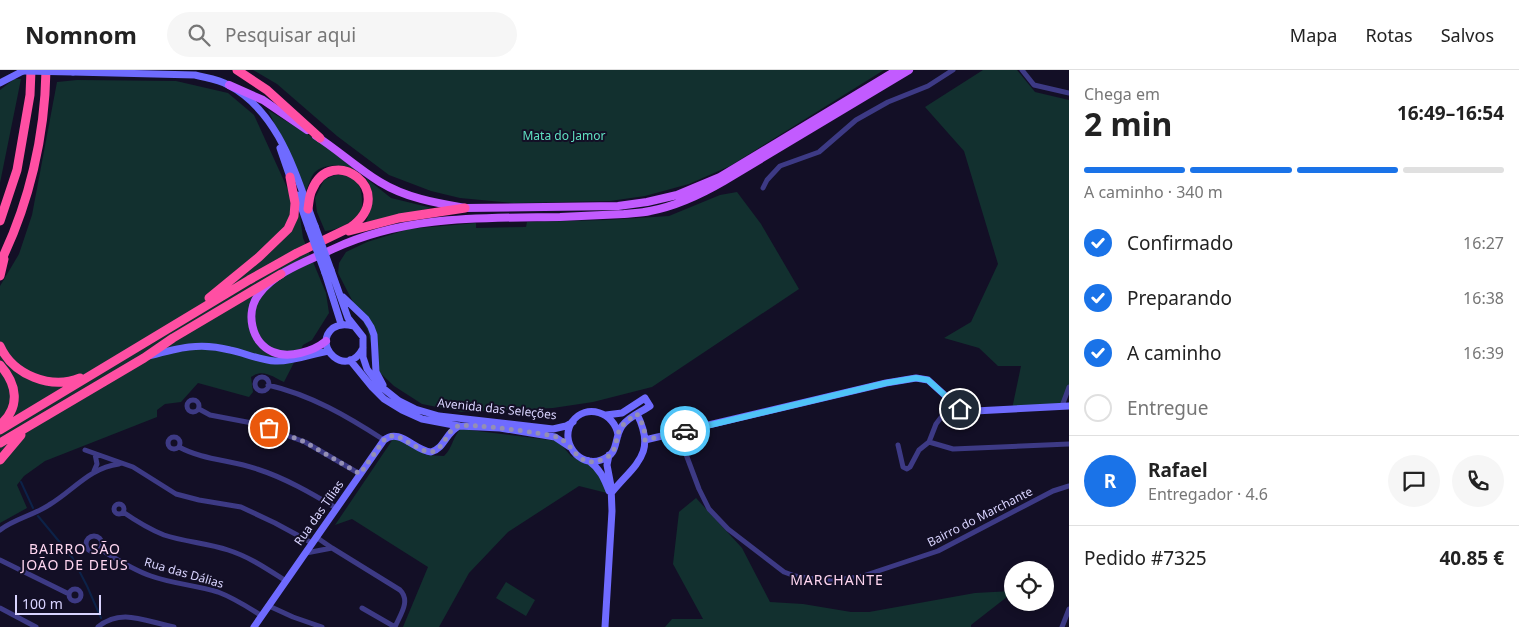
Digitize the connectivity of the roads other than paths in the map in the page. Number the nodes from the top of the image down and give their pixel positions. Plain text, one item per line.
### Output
1 (24, 70) edge
2 (46, 70) edge
3 (54, 70) edge
4 (237, 70) edge
5 (897, 70) edge
6 (909, 70) edge
7 (953, 70) edge
8 (1022, 70) edge
9 (3, 81) edge
10 (229, 85) junction
11 (1069, 93) edge
12 (45, 103) junction
13 (276, 133) junction
14 (320, 138) junction
15 (290, 176) junction
16 (764, 188) dead end
17 (465, 208) junction
18 (308, 209) junction
19 (0, 221) edge
20 (312, 228) junction
21 (337, 234) junction
22 (6, 252) junction
23 (0, 263) edge
24 (328, 272) junction
25 (280, 274) junction
26 (0, 276) edge
27 (337, 287) junction
28 (186, 317) junction
29 (341, 324) junction
30 (352, 326) junction
31 (326, 341) junction
32 (0, 346) edge
33 (362, 348) junction
34 (328, 351) junction
35 (144, 358) junction
36 (350, 360) junction
37 (0, 366) edge
38 (97, 371) junction
39 (268, 385) dead end
40 (1069, 387) edge
41 (387, 392) junction
42 (952, 403) junction
43 (1066, 406) edge
44 (199, 409) dead end
45 (637, 414) junction
46 (606, 415) junction
47 (435, 422) junction
48 (572, 422) junction
49 (0, 425) edge
50 (30, 425) junction
51 (459, 426) junction
52 (0, 430) edge
53 (678, 433) junction
54 (618, 435) junction
55 (384, 440) junction
56 (645, 440) junction
57 (444, 442) junction
58 (929, 442) junction
59 (0, 443) edge
60 (1069, 444) edge
61 (898, 445) dead end
62 (178, 447) dead end
63 (571, 448) junction
64 (85, 450) dead end
65 (95, 454) junction
66 (609, 455) junction
67 (0, 460) edge
68 (588, 461) junction
69 (122, 464) junction
70 (94, 471) junction
71 (360, 474) junction
72 (609, 475) junction
73 (625, 478) junction
74 (1069, 486) edge
75 (612, 495) junction
76 (336, 508) junction
77 (123, 512) dead end
78 (0, 530) edge
79 (314, 540) junction
80 (332, 548) junction
81 (100, 549) dead end
82 (306, 553) junction
83 (0, 560) edge
84 (286, 581) junction
85 (68, 594) dead end
86 (269, 606) junction
87 (0, 608) edge
88 (362, 608) dead end
89 (1069, 609) edge
90 (262, 616) junction
91 (36, 627) edge
92 (98, 627) edge
93 (174, 627) edge
94 (254, 627) edge
95 (322, 627) edge
96 (395, 627) edge
97 (605, 627) edge
98 (1062, 627) edge

1 - 9 main road
1 - 10 main road, Avenida das Seleções, bridge
1 - 19 highway
2 - 12 highway
3 - 12 highway
4 - 14 highway
5 - 17 main road
6 - 25 main road
7 - 16 street
8 - 11 street
10 - 13 main road, Avenida das Seleções
10 - 14 main road
12 - 22 highway
13 - 15 main road, Avenida das Seleções
13 - 18 main road, Avenida das Seleções
14 - 17 main road
15 - 20 main road, Avenida das Seleções
15 - 28 highway
17 - 21 highway
18 - 20 main road, Avenida das Seleções
18 - 21 highway
20 - 24 main road, Avenida das Seleções, bridge
21 - 28 highway
22 - 23 highway
22 - 26 highway
24 - 27 main road, Avenida das Seleções
24 - 29 main road, Avenida das Seleções
25 - 31 main road
25 - 35 highway
27 - 30 main road, Avenida das Seleções
27 - 41 main road
28 - 38 highway
29 - 30 main road
29 - 31 main road
30 - 33 main road, Avenida das Seleções
31 - 34 main road
32 - 38 highway
33 - 36 main road
33 - 41 main road, Avenida das Seleções
34 - 35 main road
34 - 36 main road, Avenida das Seleções
35 - 50 highway
36 - 47 main road, Avenida das Seleções
37 - 49 highway
38 - 52 highway
39 - 55 street
40 - 43 street
41 - 48 main road, Avenida das Seleções
42 - 43 main road
42 - 53 main road
42 - 58 street
44 - 71 street
45 - 46 main road
45 - 54 main road
45 - 56 main road
46 - 48 main road
46 - 54 main road
47 - 51 main road, Avenida das Seleções
47 - 57 main road
48 - 63 main road
50 - 59 highway
50 - 67 highway
51 - 57 main road
51 - 63 main road, Avenida das Seleções
53 - 56 main road
53 - 74 street, Bairro do Marchante
54 - 66 main road
55 - 57 main road
55 - 71 main road, Rua das Tílias
56 - 73 main road
58 - 60 street
58 - 61 street
62 - 76 street
63 - 68 main road
64 - 65 street
65 - 69 street
65 - 70 street
66 - 68 main road
66 - 72 main road
68 - 75 main road
69 - 70 street
69 - 79 street
70 - 78 street
71 - 76 main road, Rua das Tílias
72 - 73 main road
72 - 75 main road
73 - 75 main road
75 - 97 main road
76 - 79 main road, Rua das Tílias
77 - 84 street
79 - 80 street
79 - 82 main road, Rua das Tílias
80 - 82 street
80 - 96 street
81 - 90 street, Rua das Dálias
82 - 84 main road, Rua das Tílias
83 - 85 street
84 - 86 main road, Rua das Tílias
86 - 90 main road, Rua das Tílias
86 - 95 street
87 - 91 street
88 - 96 street
89 - 98 street
90 - 94 main road, Rua das Tílias
92 - 93 street

